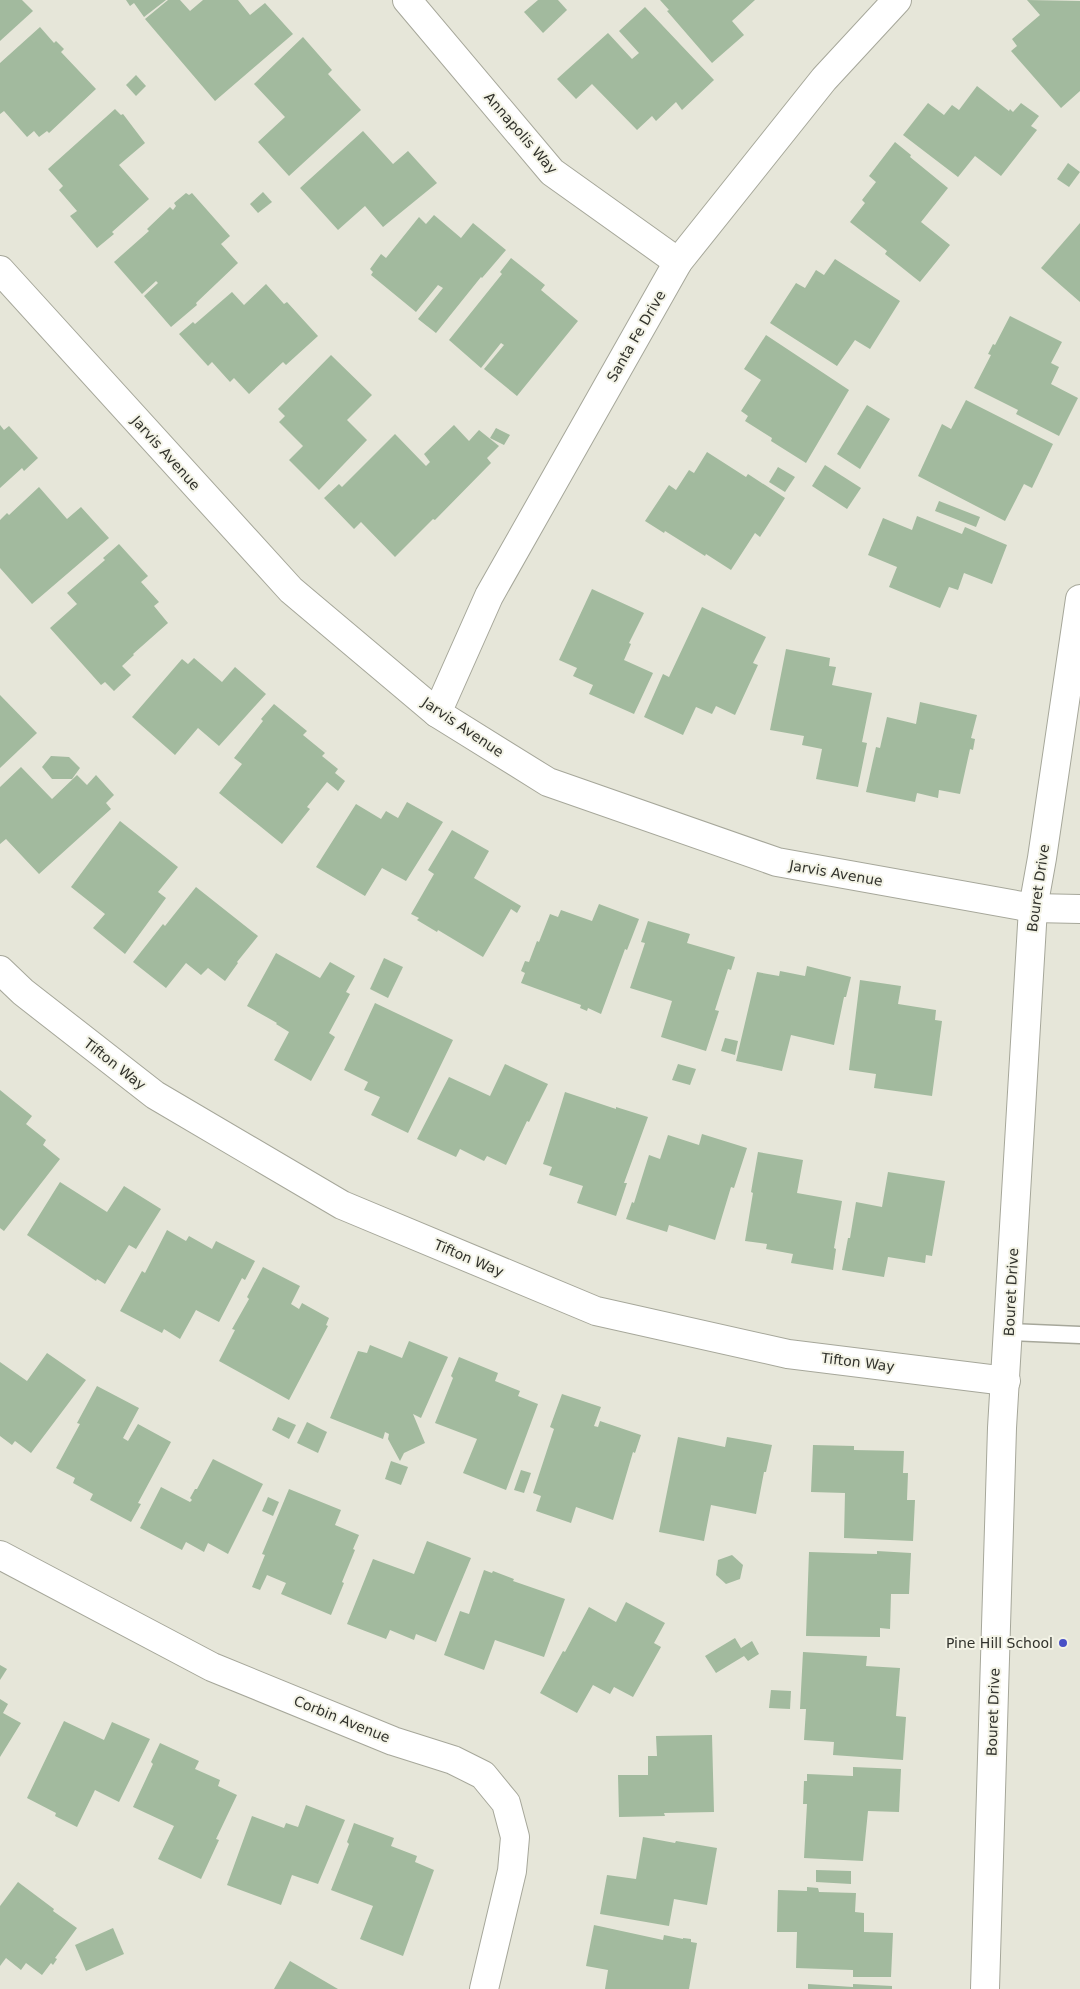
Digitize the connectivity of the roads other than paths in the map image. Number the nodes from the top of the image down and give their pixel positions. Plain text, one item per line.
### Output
1 (407, 0) edge
2 (897, 0) edge
3 (678, 262) junction
4 (0, 270) edge
5 (1080, 599) edge
6 (437, 713) junction
7 (1033, 908) junction
8 (1080, 909) edge
9 (0, 970) edge
10 (1008, 1332) junction
11 (1080, 1335) edge
12 (1006, 1381) junction
13 (0, 1556) edge
14 (484, 1989) edge
15 (985, 1989) edge

1 - 3 street, Annapolis Way
2 - 3 street, Santa Fe Drive
3 - 6 street, Santa Fe Drive
4 - 6 street, Jarvis Avenue
5 - 7 street, Bouret Drive
6 - 7 street, Jarvis Avenue
7 - 8 street, Jarvis Avenue
7 - 10 street, Bouret Drive
9 - 12 street, Tifton Way
10 - 11 lane
10 - 12 street, Bouret Drive
12 - 15 street, Bouret Drive
13 - 14 street, Corbin Avenue

